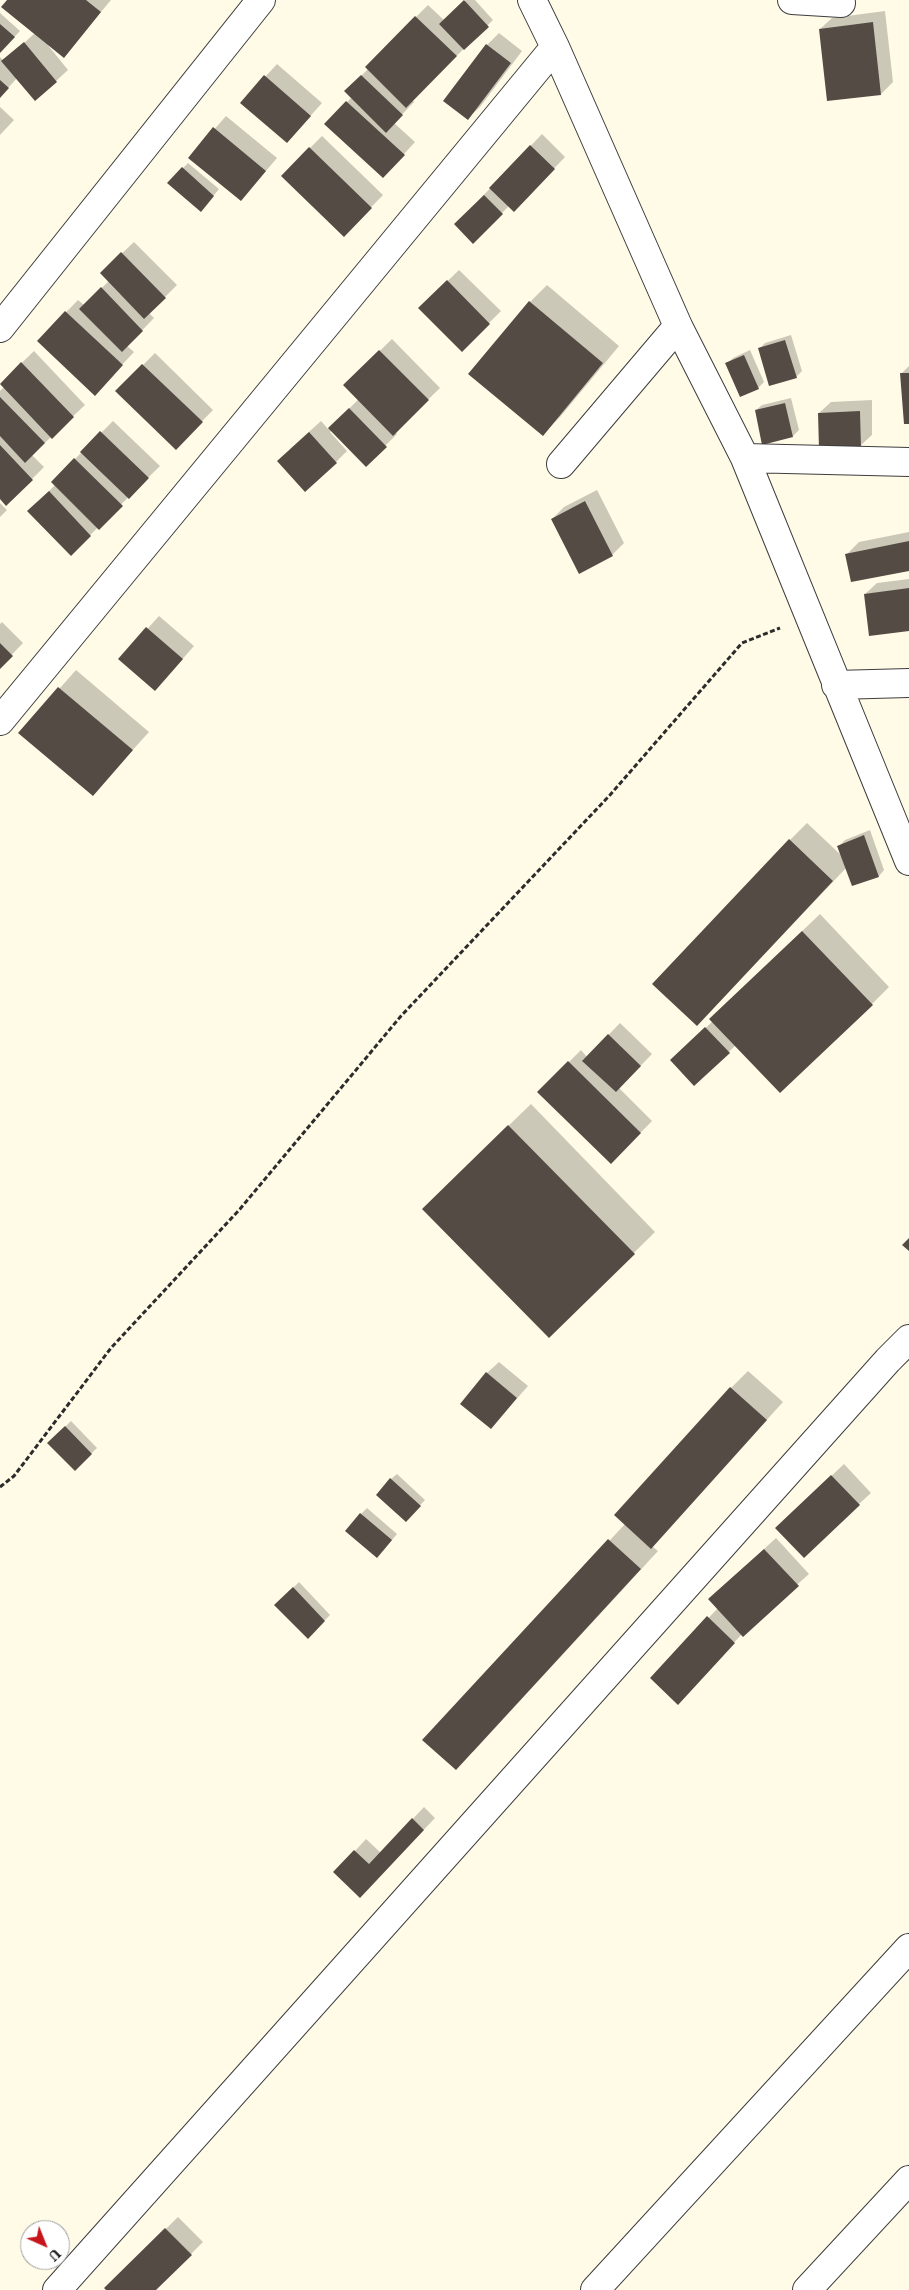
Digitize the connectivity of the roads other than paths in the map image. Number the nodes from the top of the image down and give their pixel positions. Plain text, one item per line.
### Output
1 (261, 0) edge
2 (532, 0) edge
3 (792, 0) edge
4 (841, 3) dead end
5 (556, 47) junction
6 (678, 326) junction
7 (0, 328) edge
8 (745, 458) junction
9 (909, 462) edge
10 (561, 464) dead end
11 (909, 683) edge
12 (836, 685) junction
13 (0, 722) edge
14 (909, 861) edge
15 (909, 1339) edge
16 (909, 1948) edge
17 (909, 2180) edge
18 (57, 2290) edge
19 (595, 2290) edge
20 (807, 2290) edge

1 - 7 street
2 - 5 street
3 - 4 street
5 - 6 street
5 - 13 street
6 - 8 street
6 - 10 street
8 - 9 street
8 - 12 street
11 - 12 street
12 - 14 street
15 - 18 street
16 - 19 street
17 - 20 street

